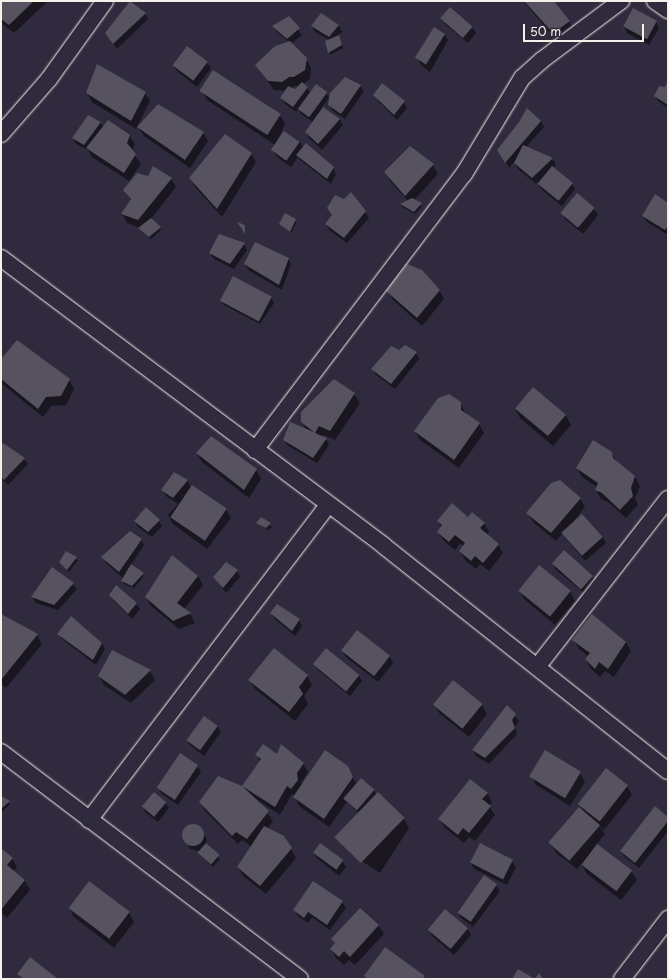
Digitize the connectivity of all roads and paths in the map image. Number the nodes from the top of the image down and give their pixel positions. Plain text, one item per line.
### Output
1 (105, 1) edge
2 (620, 1) edge
3 (655, 1) edge
4 (668, 10) edge
5 (1, 134) edge
6 (1, 258) edge
7 (255, 450) junction
8 (668, 499) edge
9 (328, 505) junction
10 (537, 667) junction
11 (1, 752) edge
12 (668, 771) edge
13 (89, 820) junction
14 (668, 919) edge
15 (300, 979) edge
16 (622, 979) edge

1 - 5 street
2 - 7 street
3 - 4 street
6 - 7 street
7 - 9 street
8 - 10 street
9 - 10 street
9 - 13 street
10 - 12 street
11 - 13 street
13 - 15 street
14 - 16 street

